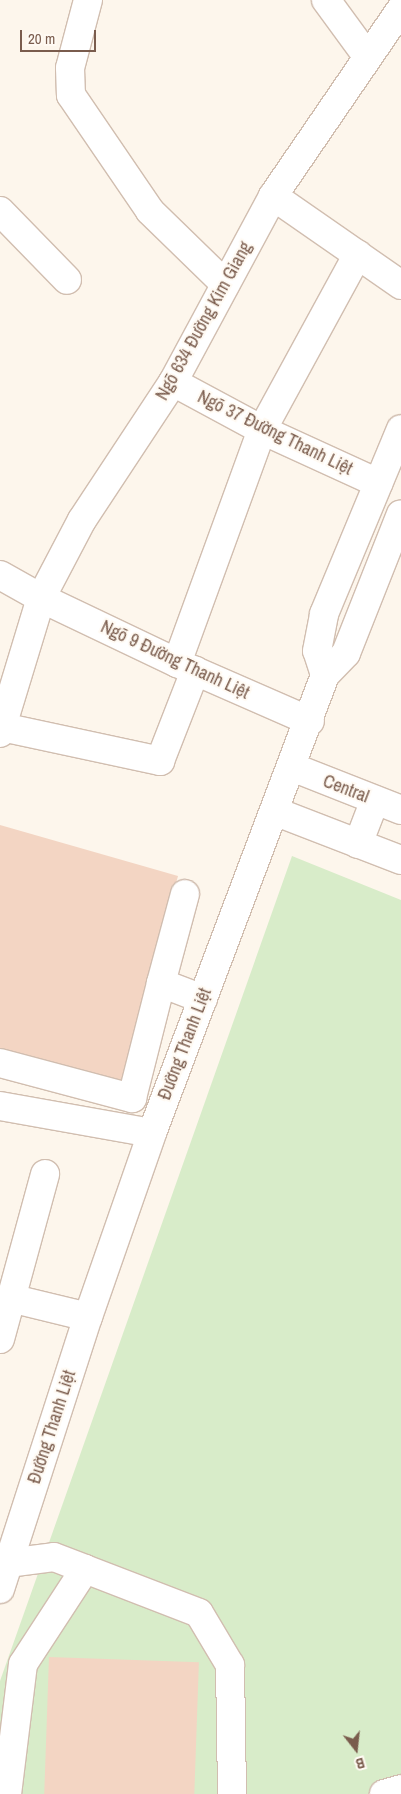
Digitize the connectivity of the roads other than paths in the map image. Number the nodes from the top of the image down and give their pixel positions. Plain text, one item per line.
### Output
1 (88, 0) edge
2 (326, 0) edge
3 (401, 9) edge
4 (367, 56) junction
5 (273, 196) junction
6 (0, 211) edge
7 (358, 254) junction
8 (67, 280) dead end
9 (225, 284) junction
10 (401, 285) edge
11 (173, 382) junction
12 (401, 429) edge
13 (262, 430) junction
14 (378, 484) junction
15 (401, 514) edge
16 (0, 574) edge
17 (41, 598) junction
18 (186, 667) junction
19 (325, 675) junction
20 (310, 721) junction
21 (1, 730) edge
22 (292, 767) junction
23 (375, 800) junction
24 (274, 810) junction
25 (401, 810) edge
26 (358, 844) junction
27 (401, 860) edge
28 (185, 894) dead end
29 (161, 983) junction
30 (202, 999) junction
31 (0, 1063) edge
32 (0, 1106) edge
33 (152, 1133) junction
34 (45, 1174) dead end
35 (10, 1298) junction
36 (88, 1317) junction
37 (0, 1339) edge
38 (4, 1563) edge
39 (85, 1569) junction
40 (0, 1589) edge
41 (401, 1789) edge
42 (7, 1794) edge
43 (232, 1794) edge
44 (384, 1794) edge

1 - 9 street
2 - 4 street
3 - 4 street, Ngõ 634 Đường Kim Giang
4 - 5 street, Ngõ 634 Đường Kim Giang
5 - 7 street
5 - 9 street, Ngõ 634 Đường Kim Giang
6 - 8 street
7 - 10 street
7 - 13 street
9 - 11 street, Ngõ 634 Đường Kim Giang
11 - 13 street, Ngõ 37 Đường Thanh Liệt
11 - 17 street, Ngõ 634 Đường Kim Giang
12 - 14 street
13 - 14 street, Ngõ 37 Đường Thanh Liệt
13 - 18 street
14 - 19 street
15 - 19 street, Đường Thanh Liệt
16 - 17 street
17 - 18 street, Ngõ 9 Đường Thanh Liệt
17 - 21 street, Ngõ 634 Đường Kim Giang
18 - 20 street, Ngõ 9 Đường Thanh Liệt
18 - 21 street
19 - 20 street, Đường Thanh Liệt
20 - 22 street, Đường Thanh Liệt
22 - 23 street, Central
22 - 24 street, Đường Thanh Liệt
23 - 25 street, Central
23 - 26 street
24 - 26 street
24 - 30 street, Đường Thanh Liệt
26 - 27 street
28 - 29 street
29 - 30 street
29 - 31 street
30 - 33 street, Đường Thanh Liệt
32 - 33 street
33 - 36 street, Đường Thanh Liệt
34 - 35 street
35 - 36 street
35 - 37 street
36 - 38 street, Đường Thanh Liệt
38 - 39 street
38 - 40 street, Đường Thanh Liệt
39 - 42 street
39 - 43 street
41 - 44 street

